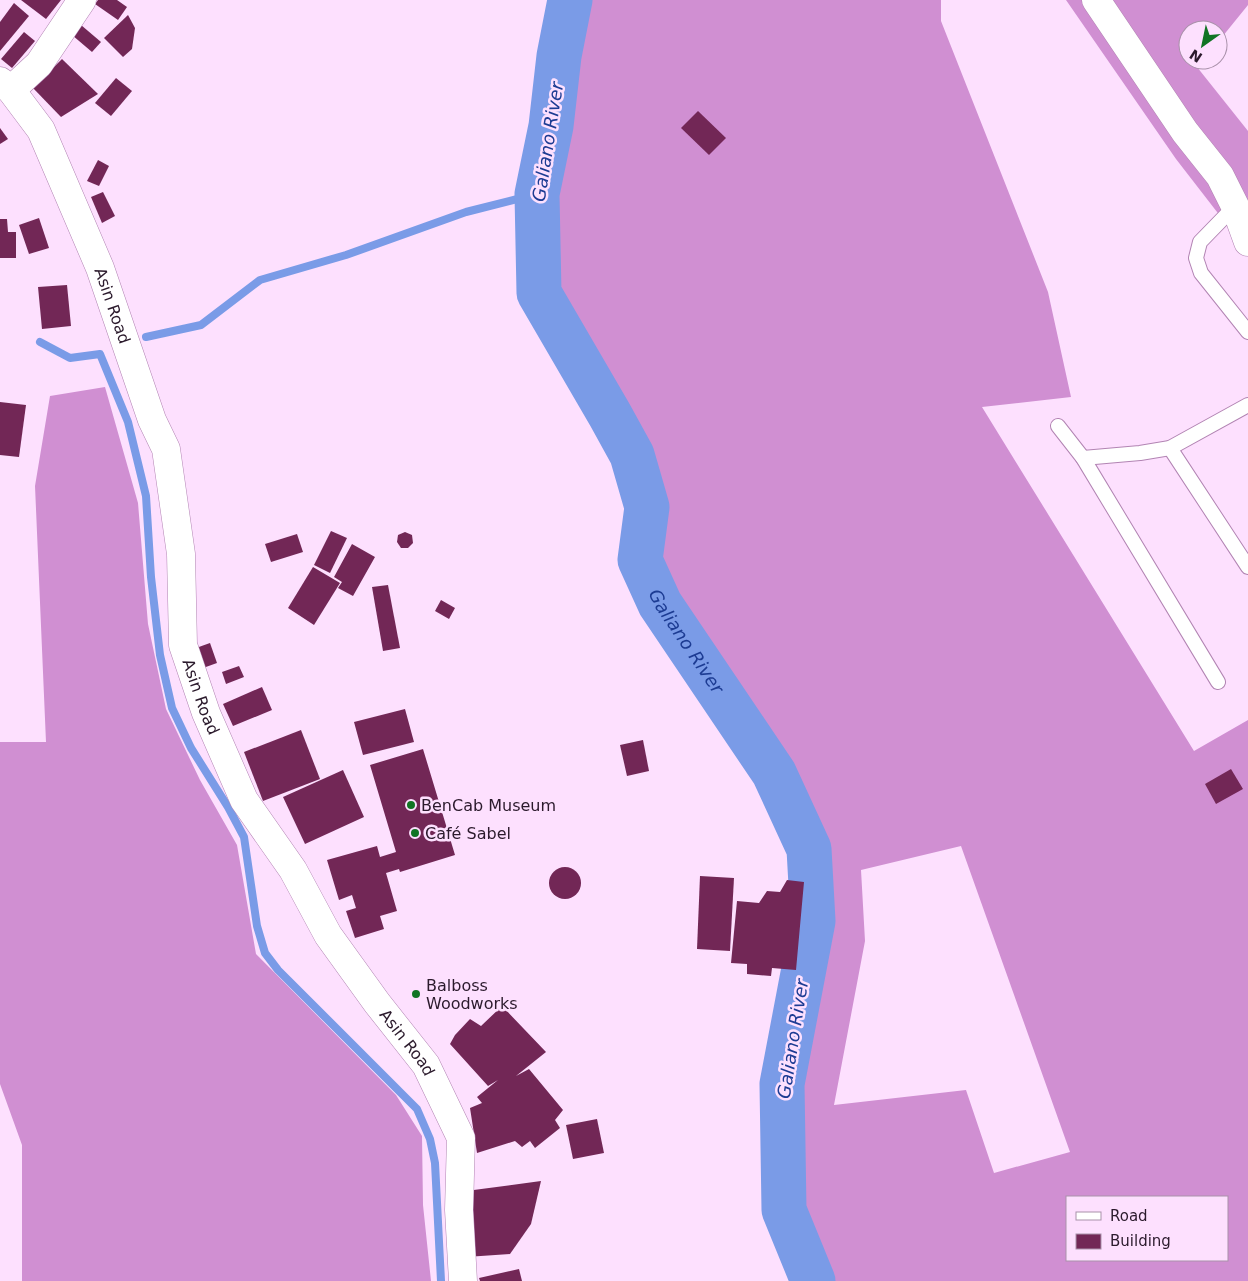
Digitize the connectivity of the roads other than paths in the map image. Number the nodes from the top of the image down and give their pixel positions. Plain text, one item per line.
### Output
1 (82, 0) edge
2 (1096, 0) edge
3 (6, 86) edge
4 (1235, 206) junction
5 (1248, 242) edge
6 (1248, 332) edge
7 (1248, 405) edge
8 (1058, 426) dead end
9 (1170, 448) junction
10 (1083, 458) junction
11 (1248, 567) edge
12 (1218, 682) dead end
13 (463, 1281) edge

1 - 3 main road
2 - 4 main road
3 - 13 main road, Asin Road
4 - 5 main road
4 - 6 lane
7 - 9 lane
8 - 10 lane
9 - 10 lane
9 - 11 lane
10 - 12 lane

